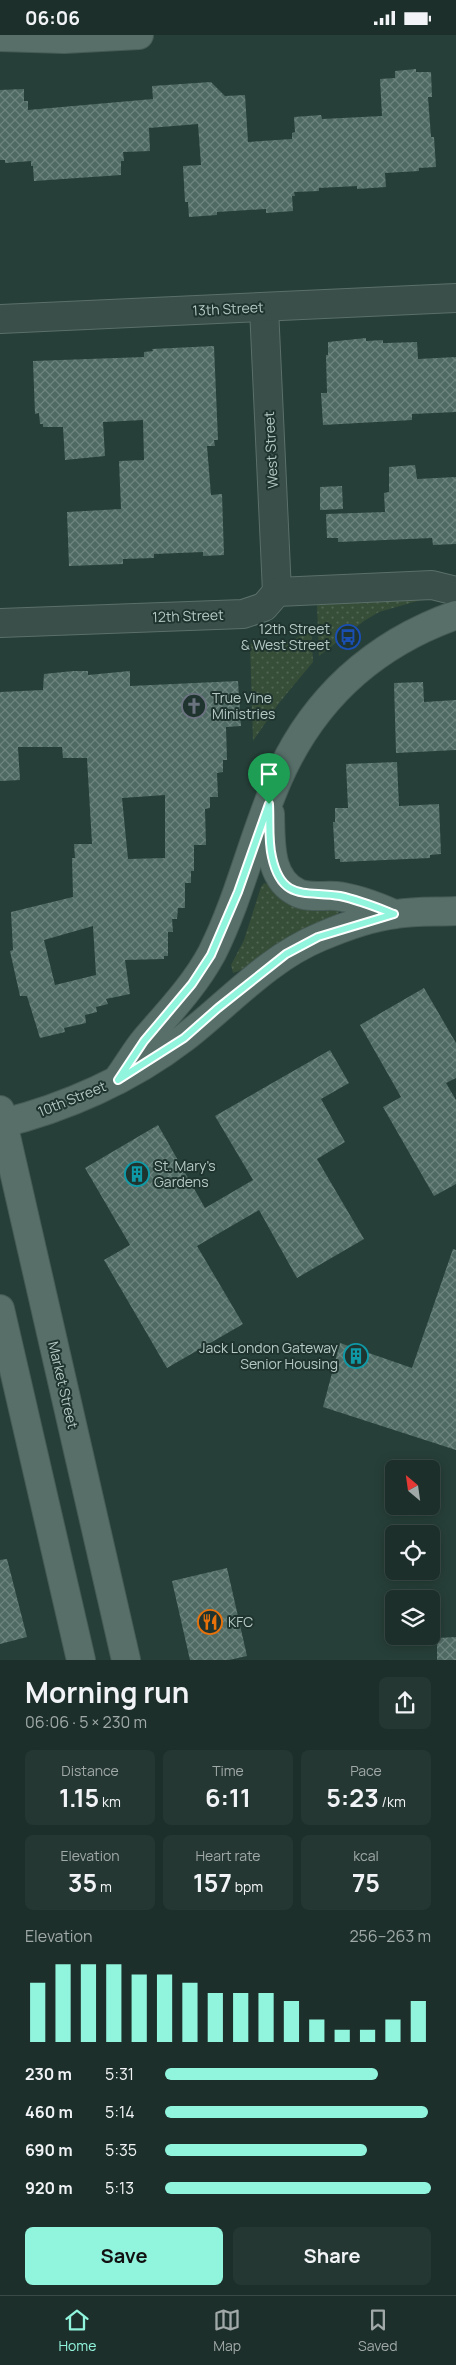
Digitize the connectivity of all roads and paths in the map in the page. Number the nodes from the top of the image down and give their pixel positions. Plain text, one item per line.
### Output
1 (139, 35) edge
2 (0, 37) edge
3 (456, 298) edge
4 (264, 308) junction
5 (0, 319) edge
6 (277, 591) junction
7 (456, 591) edge
8 (456, 615) edge
9 (0, 623) edge
10 (269, 804) junction
11 (456, 911) edge
12 (394, 914) junction
13 (118, 1080) junction
14 (1, 1119) edge
15 (0, 1309) edge
16 (81, 1660) edge
17 (126, 1660) edge

1 - 2 main road
3 - 4 street, 13th Street
4 - 5 street, 13th Street
4 - 6 street, West Street
6 - 7 street
6 - 9 street, 12th Street
8 - 10 main road
10 - 12 main road
10 - 13 main road
11 - 12 main road
12 - 13 main road, 10th Street
13 - 14 main road, 10th Street
14 - 17 main road, Market Street
15 - 16 main road

